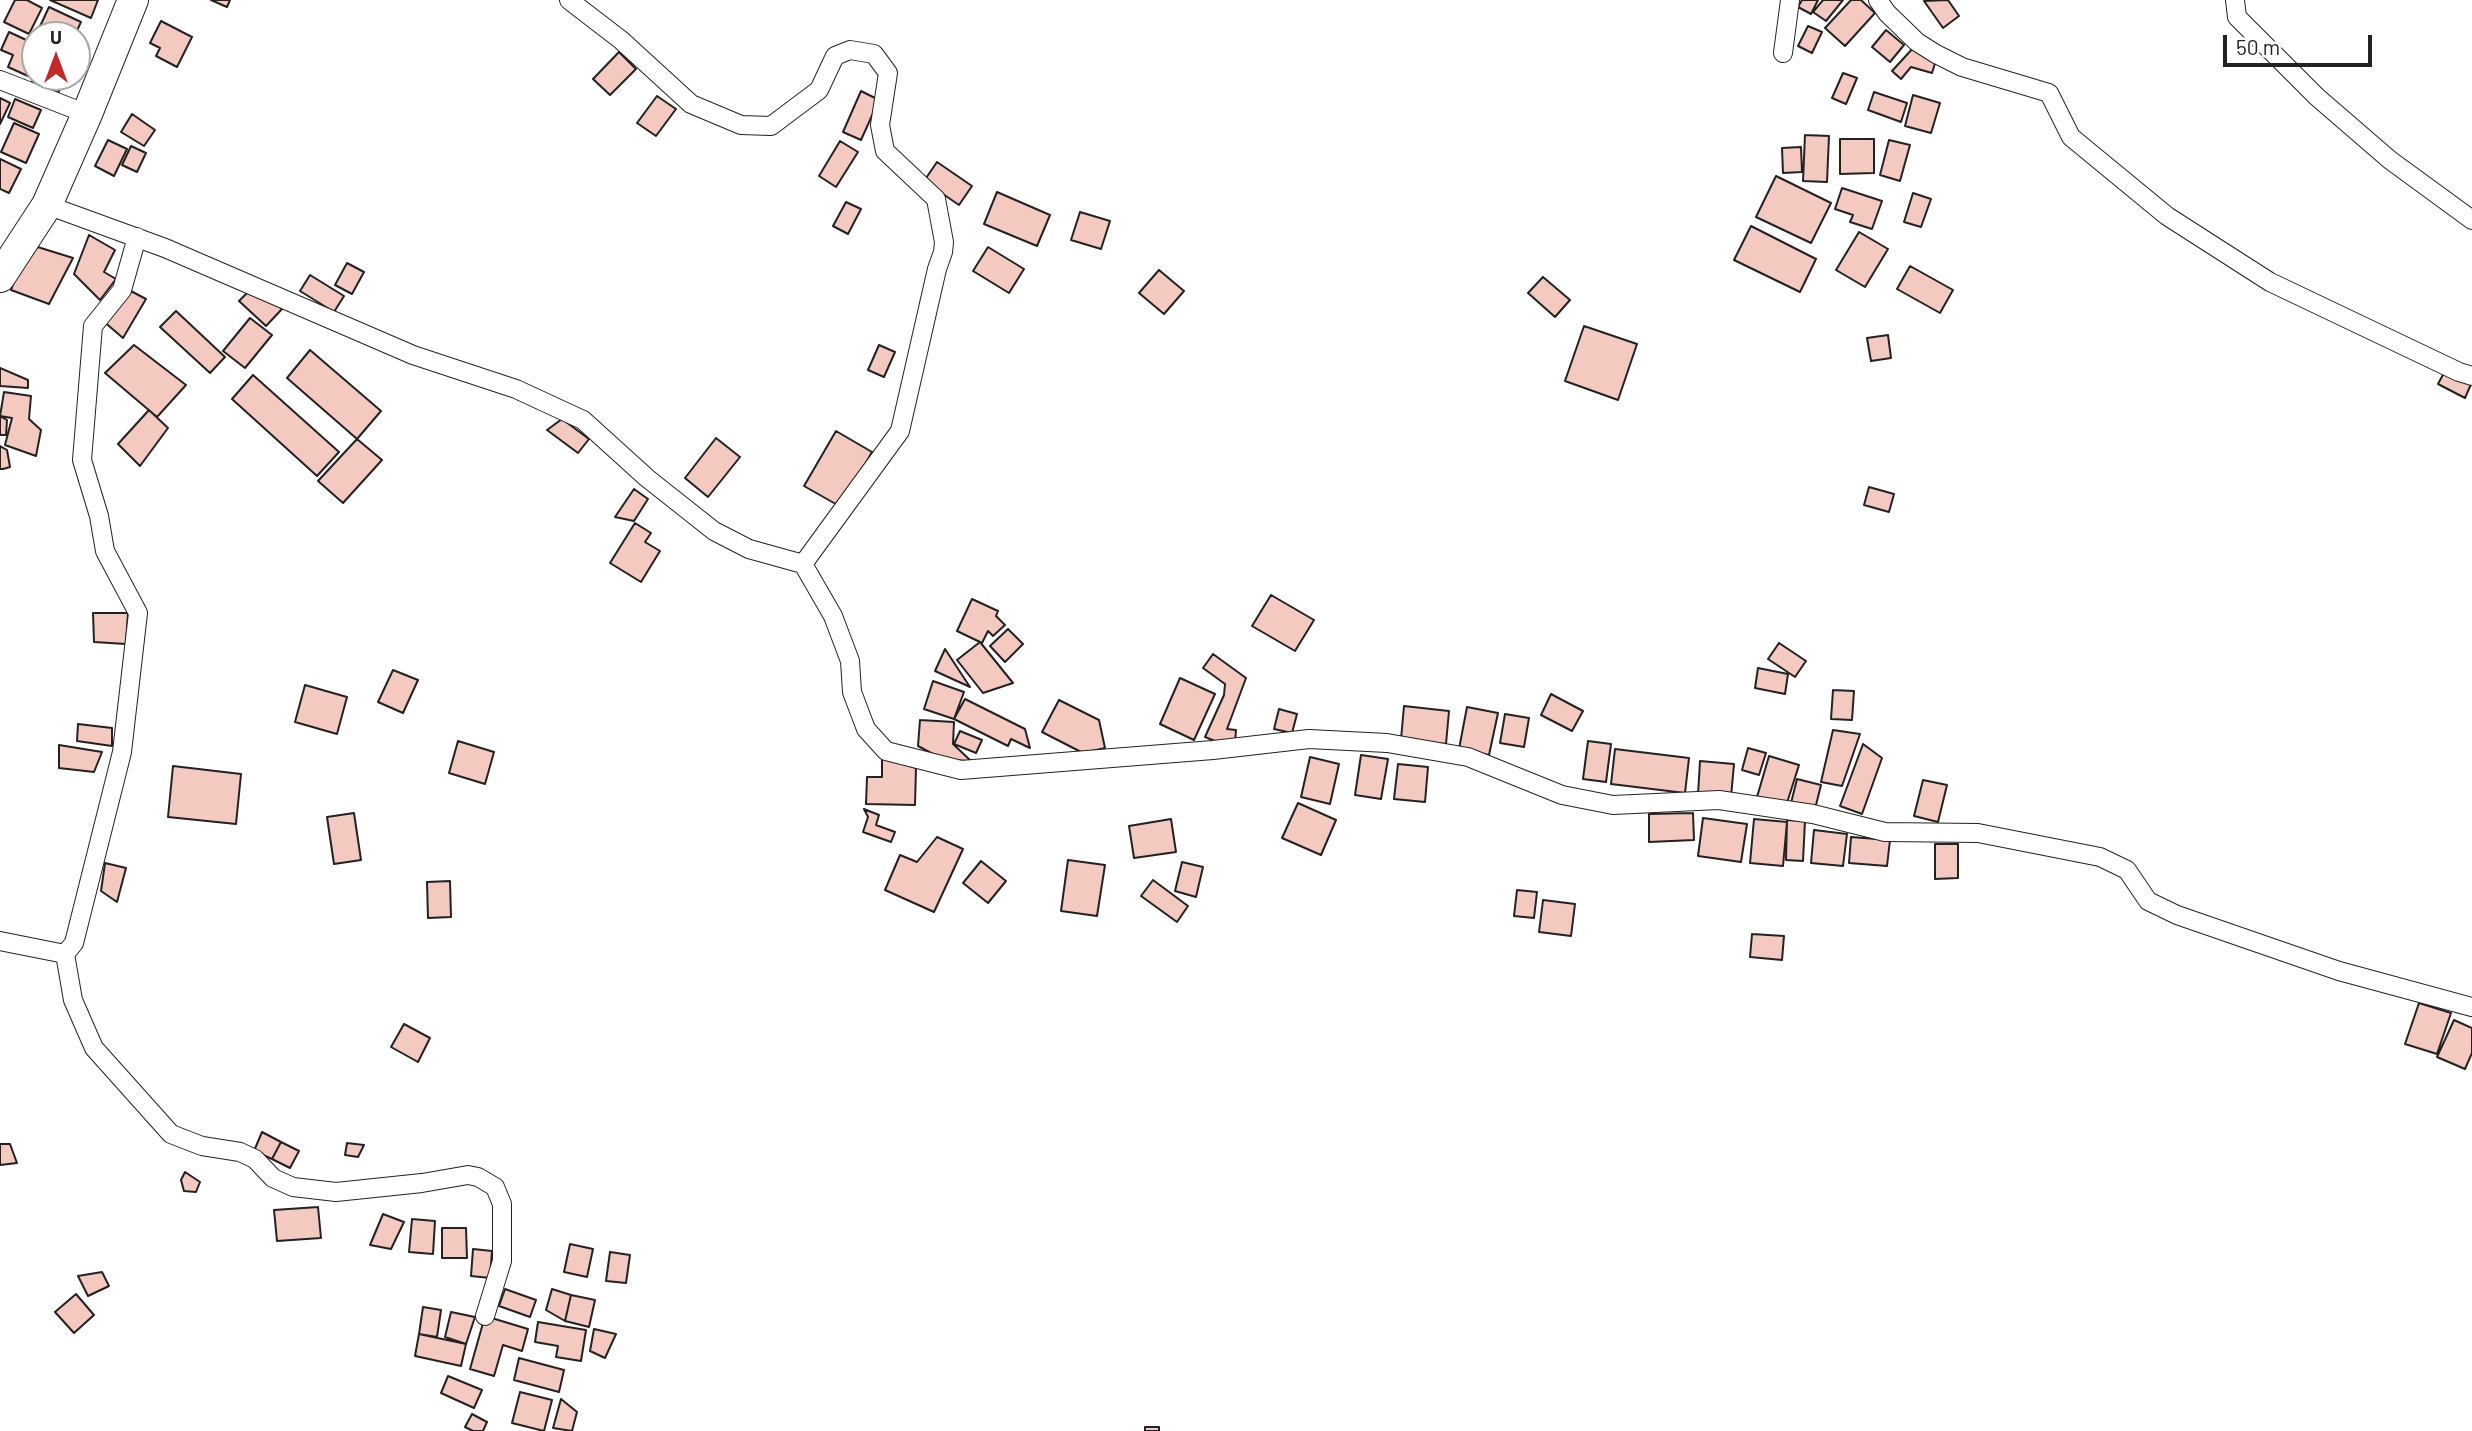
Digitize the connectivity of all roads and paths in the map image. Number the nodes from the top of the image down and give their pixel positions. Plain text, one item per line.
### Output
1 (133, 0) edge
2 (569, 0) edge
3 (1790, 0) edge
4 (1878, 0) edge
5 (2235, 0) edge
6 (1783, 53) dead end
7 (0, 80) edge
8 (87, 114) junction
9 (47, 205) junction
10 (2472, 220) edge
11 (137, 237) junction
12 (0, 277) edge
13 (2472, 376) edge
14 (803, 565) junction
15 (0, 941) edge
16 (65, 954) junction
17 (2472, 1007) edge
18 (485, 1317) dead end

1 - 8 highway
2 - 14 street
3 - 6 street
4 - 13 street
5 - 10 street
7 - 8 street
8 - 9 highway
9 - 11 street
9 - 12 highway
11 - 14 street
11 - 16 street
14 - 17 street
15 - 16 street
16 - 18 street

